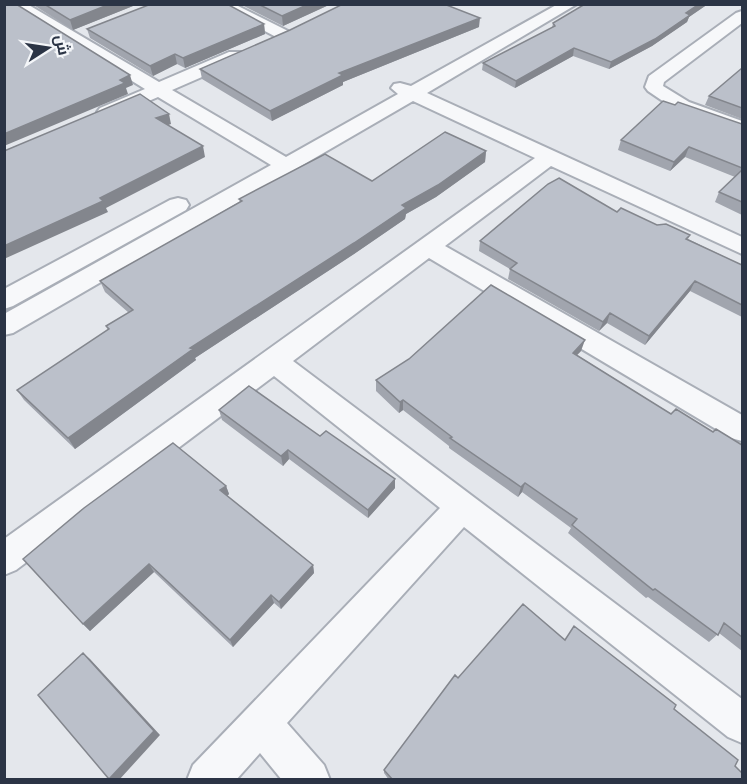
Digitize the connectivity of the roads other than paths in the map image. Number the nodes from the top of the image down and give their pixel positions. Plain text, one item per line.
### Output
1 (15, 4) edge
2 (221, 4) edge
3 (543, 4) edge
4 (570, 4) edge
5 (742, 16) edge
6 (303, 26) edge
7 (93, 29) edge
8 (284, 35) junction
9 (716, 36) junction
10 (71, 38) junction
11 (734, 42) dead end
12 (158, 89) junction
13 (404, 90) junction
14 (94, 117) edge
15 (742, 128) edge
16 (550, 157) junction
17 (278, 160) junction
18 (742, 246) edge
19 (428, 247) junction
20 (4, 300) edge
21 (4, 326) edge
22 (274, 361) junction
23 (742, 429) edge
24 (462, 507) junction
25 (4, 559) edge
26 (261, 723) junction
27 (742, 723) edge
28 (208, 780) edge
29 (309, 780) edge

1 - 10 street
2 - 8 street
3 - 13 street
4 - 13 street
5 - 9 street
6 - 8 street
7 - 10 street
8 - 12 street
9 - 11 street
9 - 15 street
10 - 12 street
12 - 14 street
12 - 17 street
13 - 16 street
13 - 17 street
16 - 18 street
16 - 19 street
17 - 20 street
17 - 21 street
19 - 22 street
19 - 23 street
22 - 24 street
22 - 25 street
24 - 26 street
24 - 27 street
26 - 28 street
26 - 29 street

